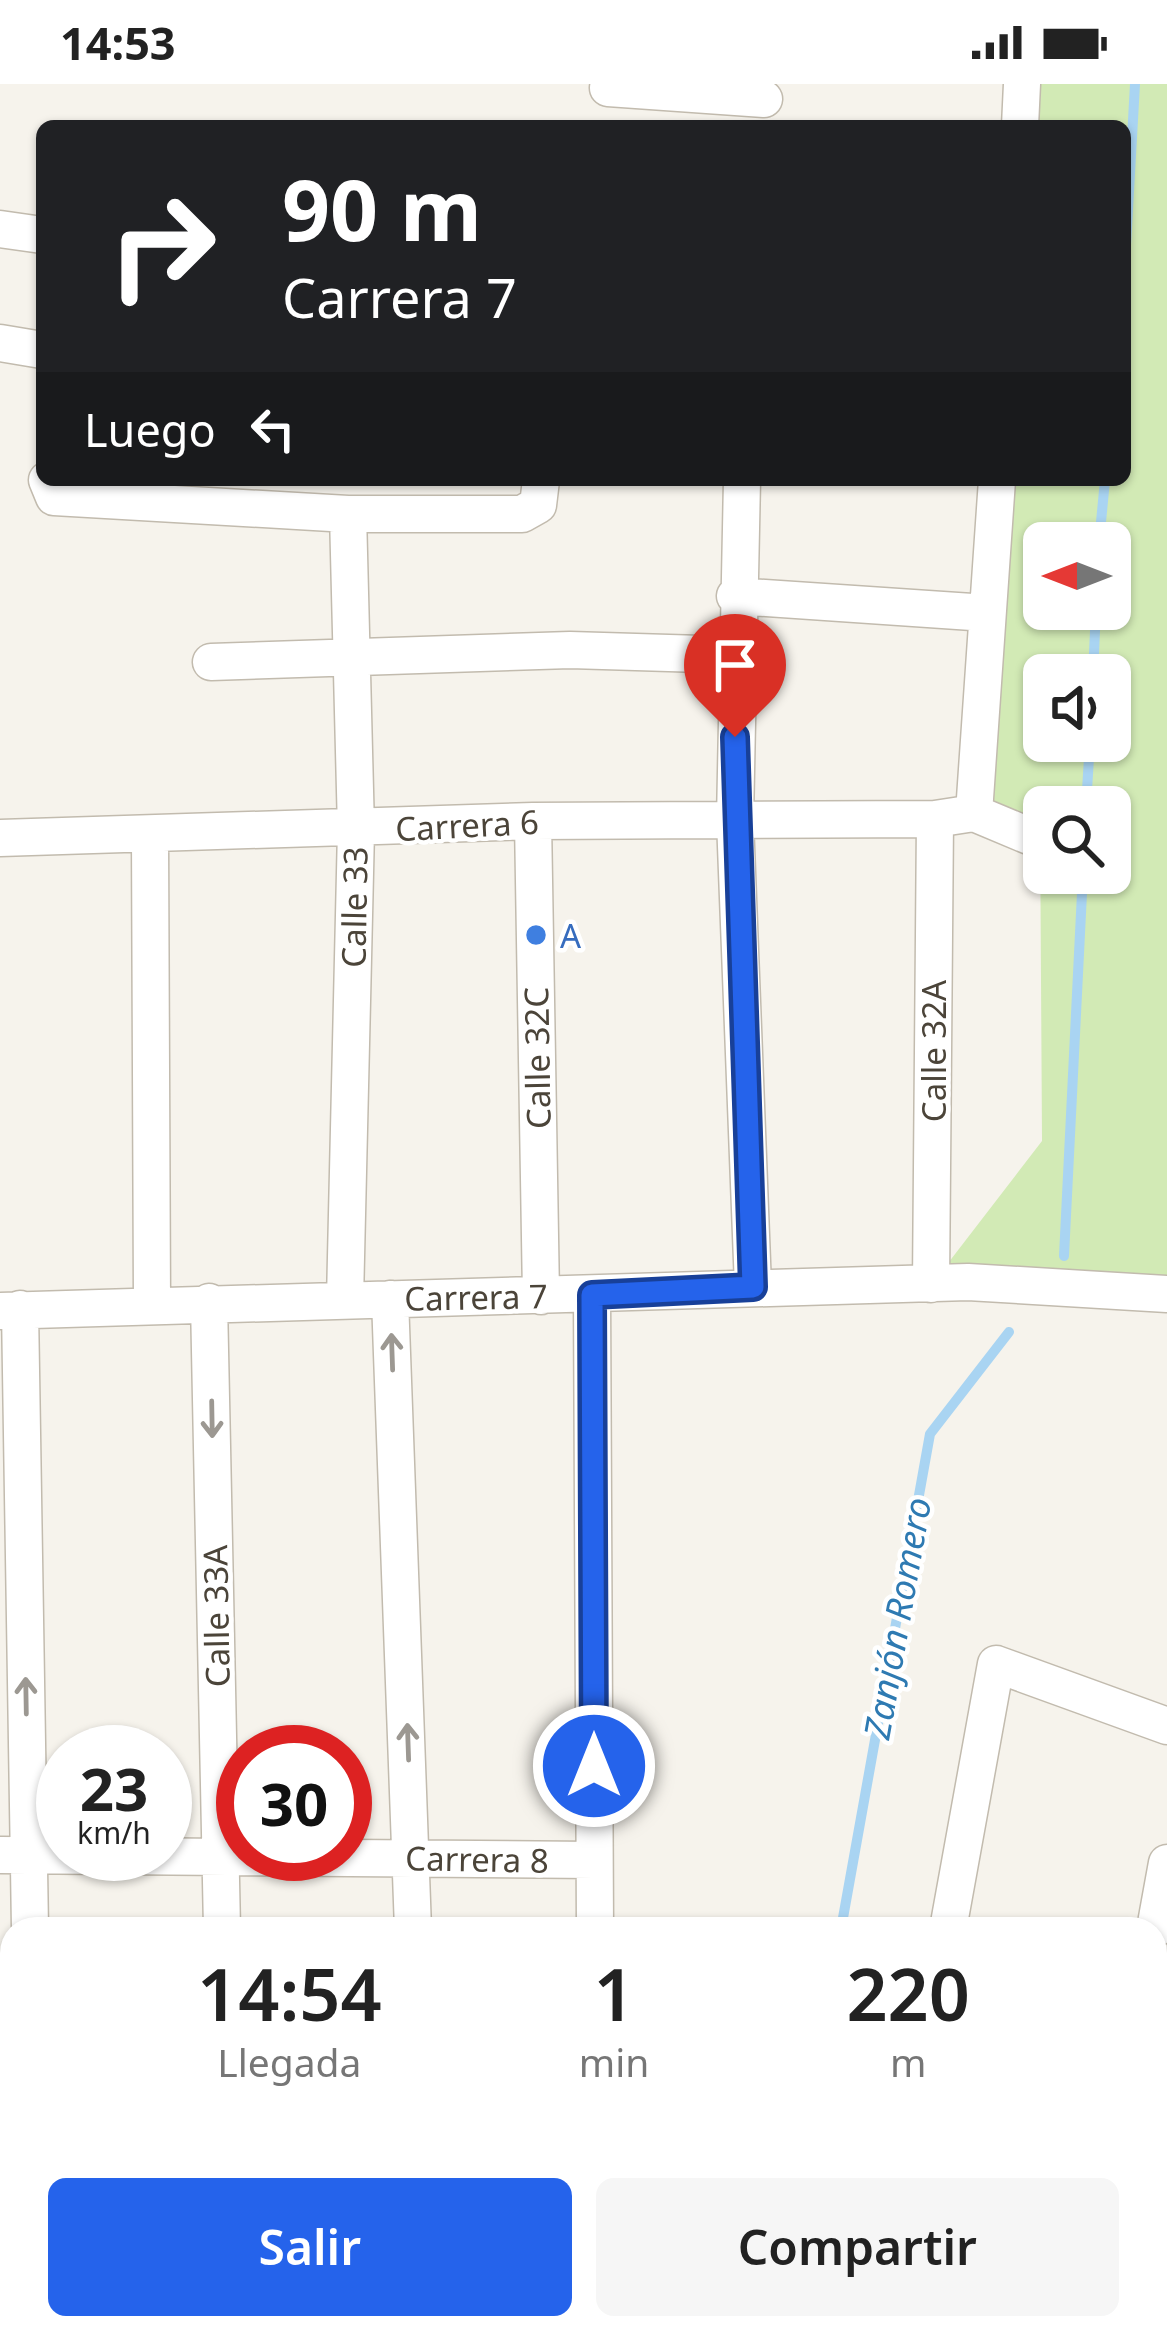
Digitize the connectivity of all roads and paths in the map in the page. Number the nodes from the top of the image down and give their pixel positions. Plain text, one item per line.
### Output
1 (1022, 84) edge
2 (608, 88) dead end
3 (764, 103) edge
4 (1020, 120) edge
5 (0, 230) edge
6 (36, 234) edge
7 (0, 343) edge
8 (36, 349) edge
9 (49, 486) edge
10 (541, 486) edge
11 (742, 486) edge
12 (997, 486) edge
13 (348, 514) junction
14 (735, 596) junction
15 (987, 613) junction
16 (735, 655) junction
17 (353, 658) junction
18 (211, 662) dead end
19 (974, 812) junction
20 (935, 819) junction
21 (735, 820) junction
22 (532, 821) junction
23 (356, 830) junction
24 (1023, 833) edge
25 (150, 837) junction
26 (0, 838) edge
27 (932, 1284) junction
28 (753, 1287) junction
29 (1167, 1294) edge
30 (592, 1295) junction
31 (541, 1296) junction
32 (390, 1298) junction
33 (345, 1300) junction
34 (209, 1302) junction
35 (152, 1304) junction
36 (10, 1310) edge
37 (217, 1725) edge
38 (1167, 1726) edge
39 (14, 1855) edge
40 (216, 1857) edge
41 (372, 1858) edge
42 (412, 1858) junction
43 (594, 1860) junction
44 (1167, 1863) edge
45 (220, 1881) edge
46 (27, 1917) edge
47 (221, 1917) edge
48 (413, 1917) edge
49 (596, 1917) edge
50 (950, 1917) edge
51 (1160, 1917) edge

1 - 4 street
2 - 3 street
5 - 6 street
7 - 8 street
9 - 13 street
10 - 13 street
11 - 14 street
12 - 15 street
13 - 17 street, Calle 33
14 - 15 street
14 - 16 street
15 - 19 street
16 - 17 street
16 - 21 street
17 - 18 street
17 - 23 street, Calle 33
19 - 20 street, Carrera 6
19 - 24 street
20 - 21 street, Carrera 6
20 - 27 street, Calle 32A
21 - 22 street, Carrera 6
21 - 28 street
22 - 23 street, Carrera 6
22 - 31 street, Calle 32C
23 - 25 street, Carrera 6
23 - 33 street, Calle 33
25 - 26 street, Carrera 6
25 - 35 street
27 - 28 street, Carrera 7
27 - 29 street, Carrera 7
28 - 30 street, Carrera 7
30 - 31 street, Carrera 7
30 - 43 street
31 - 32 street, Carrera 7
32 - 33 street, Carrera 7
42 -> 32 street
33 - 34 street, Carrera 7
34 - 35 street, Carrera 7
34 -> 37 street, Calle 33A
35 - 36 street, Carrera 7
39 -> 36 street
38 - 50 street
39 - 40 street, Carrera 8
39 - 46 street
41 - 42 street, Carrera 8
42 - 43 street, Carrera 8
42 - 48 street
43 - 49 street
44 - 51 street
45 - 47 street, Calle 33A

